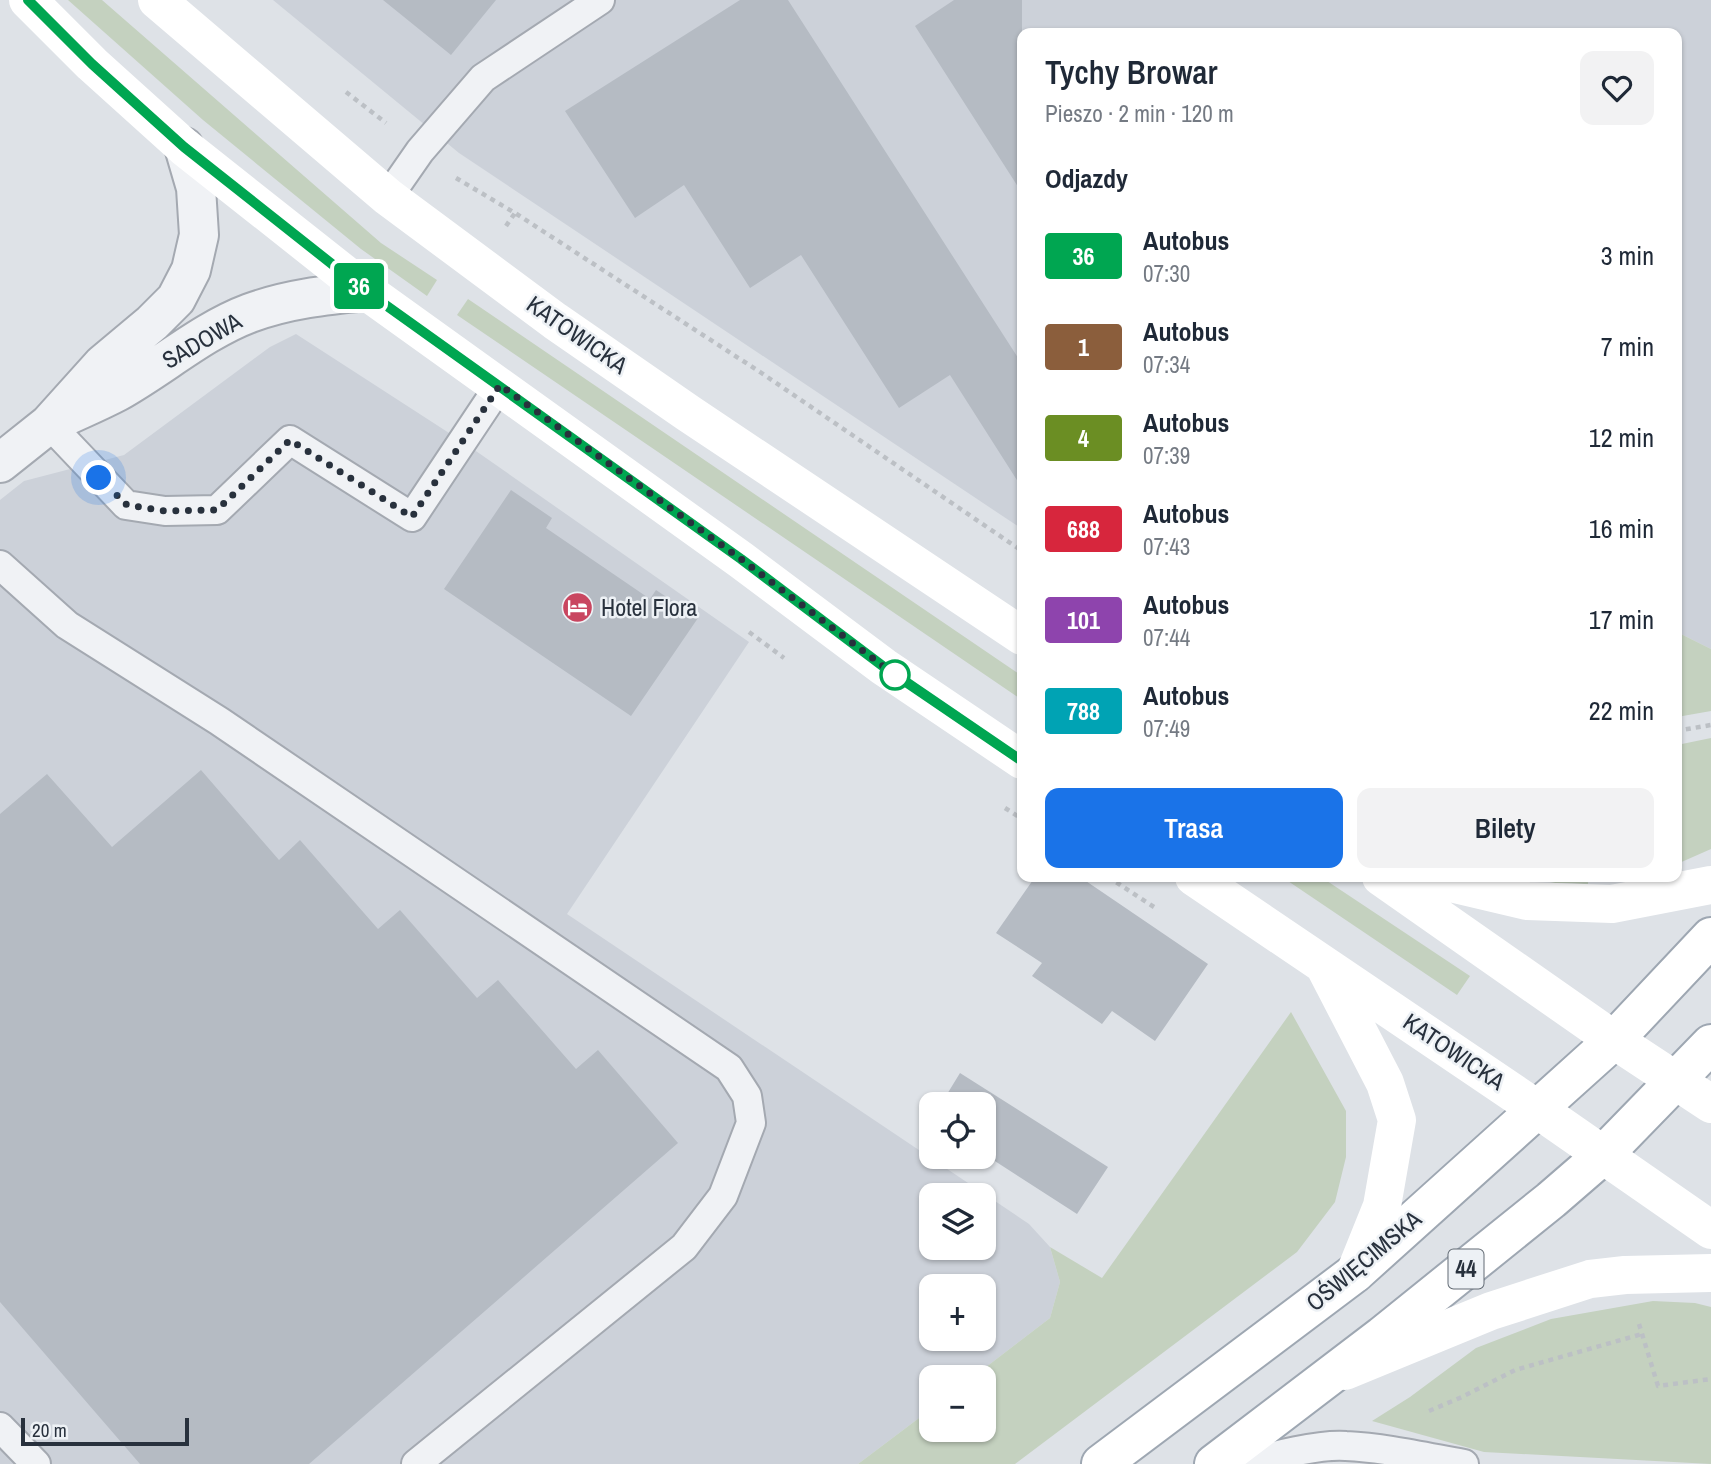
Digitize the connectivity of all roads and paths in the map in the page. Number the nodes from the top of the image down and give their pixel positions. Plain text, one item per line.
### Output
1 (27, 0) edge
2 (157, 0) edge
3 (600, 0) edge
4 (336, 83) dead end
5 (184, 147) junction
6 (420, 151) junction
7 (388, 198) junction
8 (366, 291) junction
9 (500, 385) junction
10 (49, 424) junction
11 (0, 463) edge
12 (1017, 548) edge
13 (0, 565) edge
14 (1017, 633) edge
15 (1711, 725) edge
16 (1682, 730) edge
17 (1017, 758) edge
18 (1115, 882) edge
19 (1202, 882) edge
20 (1389, 882) edge
21 (1446, 882) edge
22 (1711, 885) edge
23 (1154, 908) dead end
24 (1711, 937) edge
25 (1324, 964) junction
26 (1614, 1040) junction
27 (1711, 1044) edge
28 (1676, 1081) junction
29 (1711, 1104) edge
30 (1537, 1109) junction
31 (1603, 1155) junction
32 (1711, 1230) edge
33 (1355, 1273) junction
34 (1711, 1273) edge
35 (1327, 1379) junction
36 (1711, 1379) edge
37 (0, 1427) edge
38 (1389, 1451) junction
39 (36, 1464) edge
40 (416, 1464) edge
41 (1101, 1464) edge
42 (1214, 1464) edge
43 (1246, 1464) edge
44 (1464, 1464) edge

1 - 5 main road
2 - 7 main road, KATOWICKA
3 - 6 lane
4 - 6 path
5 - 8 main road
5 - 10 street, SADOWA
6 - 7 lane
6 - 12 path
7 - 14 main road, KATOWICKA
8 - 9 main road
8 - 10 street, SADOWA
9 - 10 lane
9 - 17 main road
10 - 11 street, SADOWA
13 - 40 lane
15 - 16 path
18 - 23 path
19 - 25 main road, KATOWICKA
20 - 26 main road
21 - 22 main road
24 - 26 main road, OŚWIĘCIMSKA
25 - 30 main road, KATOWICKA
25 - 33 main road
26 - 28 main road
26 - 30 main road, OŚWIĘCIMSKA
27 - 28 main road, 44
28 - 29 main road
28 - 31 main road, 44
30 - 31 main road, KATOWICKA
30 - 33 main road, OŚWIĘCIMSKA
31 - 32 main road, KATOWICKA
31 - 35 main road, 44
33 - 41 main road, OŚWIĘCIMSKA
34 - 35 main road
35 - 42 main road, 44
36 - 38 path
37 - 39 lane
38 - 43 lane
38 - 44 lane

